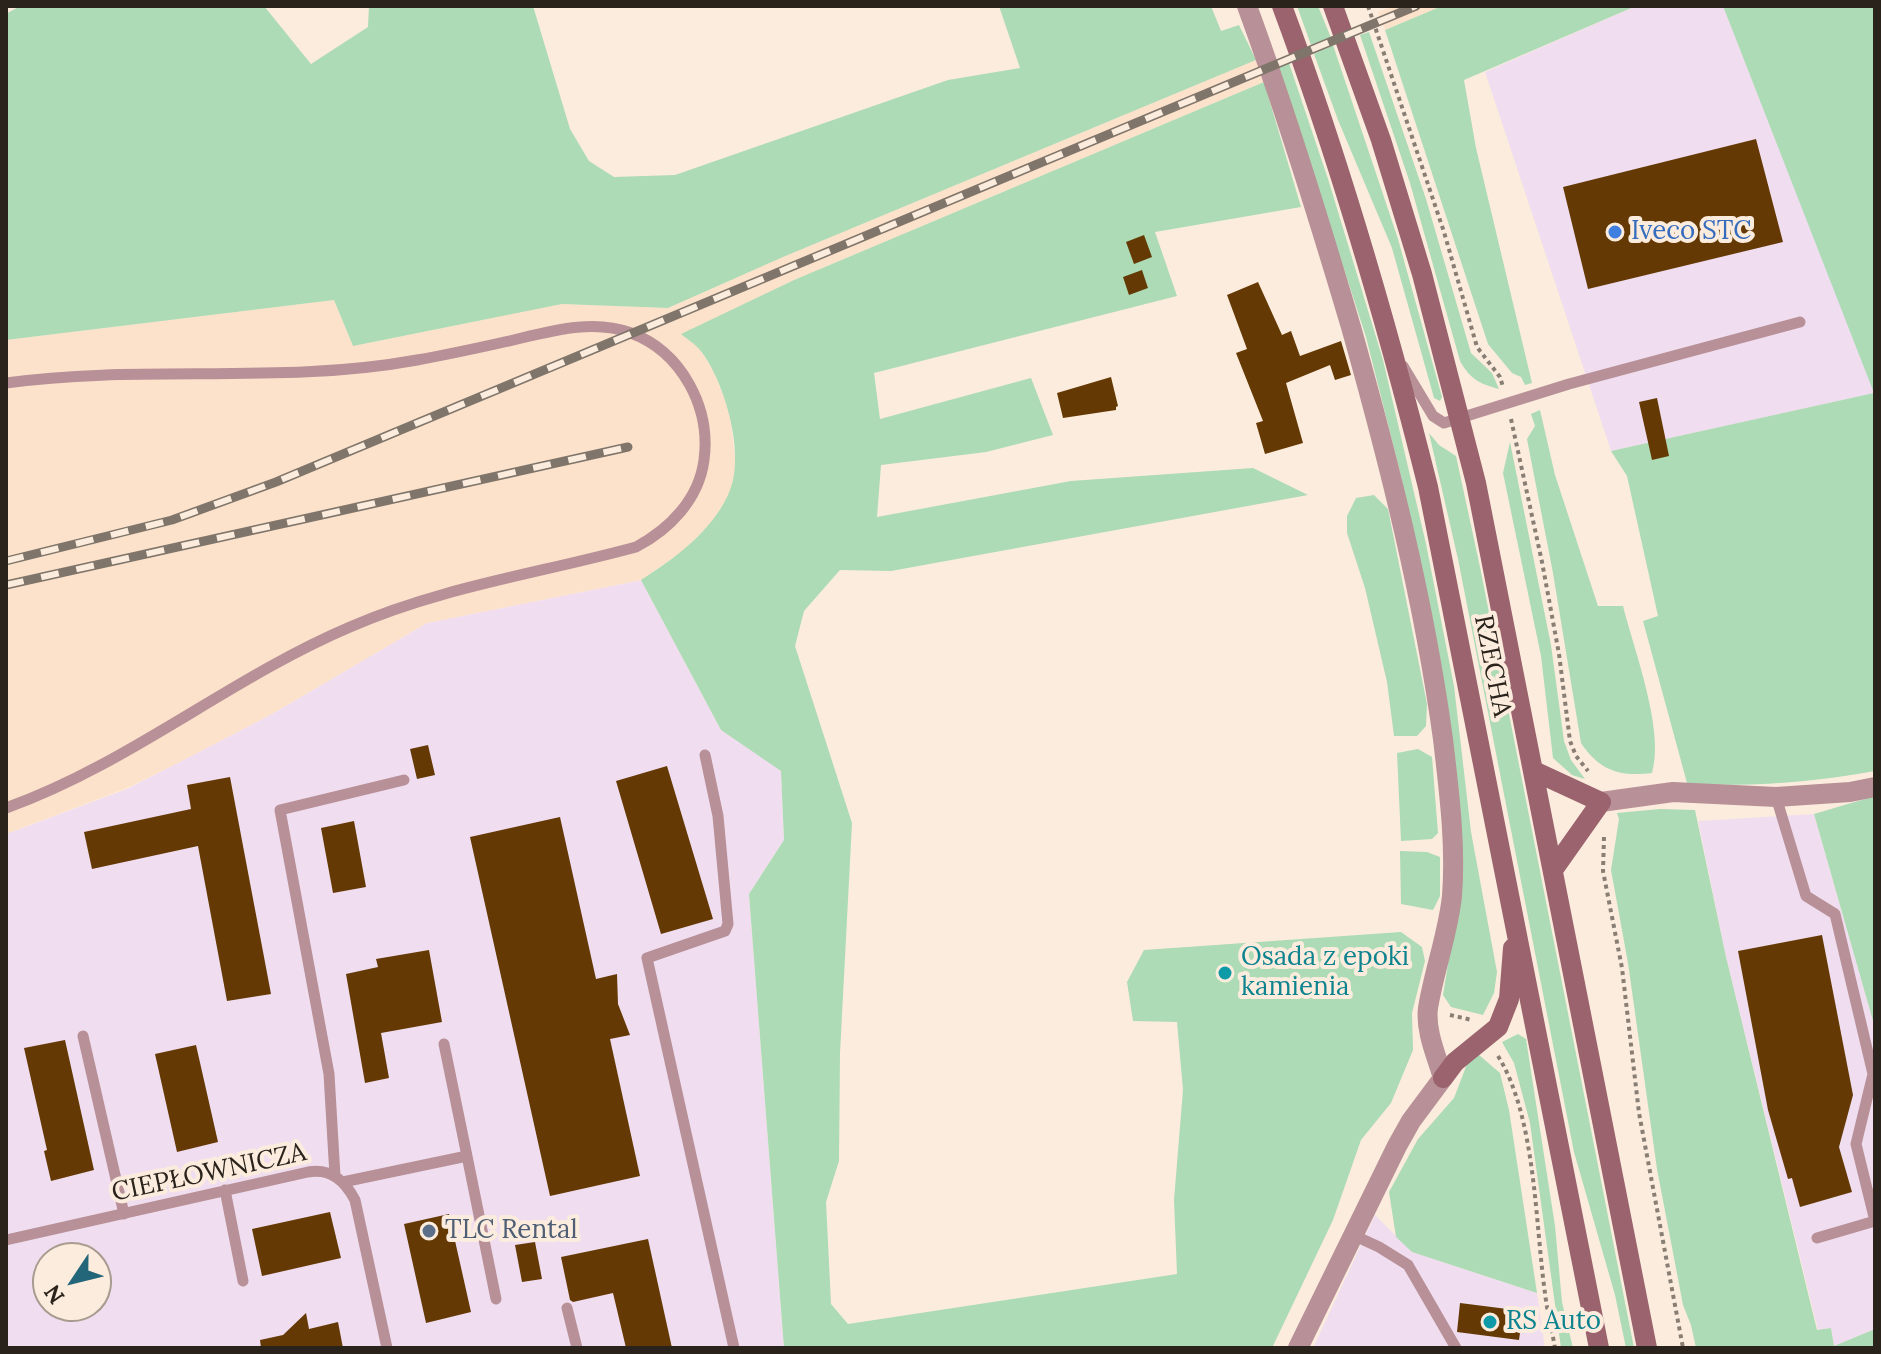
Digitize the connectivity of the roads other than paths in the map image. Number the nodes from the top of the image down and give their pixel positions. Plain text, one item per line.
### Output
1 (1247, 6) edge
2 (1282, 6) edge
3 (1333, 6) edge
4 (1800, 322) dead end
5 (1394, 352) junction
6 (6, 383) edge
7 (1461, 418) junction
8 (705, 755) dead end
9 (1534, 771) junction
10 (404, 780) dead end
11 (1875, 787) edge
12 (1776, 797) junction
13 (1601, 802) junction
14 (6, 808) edge
15 (1553, 870) junction
16 (1515, 920) junction
17 (83, 1036) dead end
18 (444, 1044) dead end
19 (1443, 1078) junction
20 (467, 1156) junction
21 (339, 1179) junction
22 (225, 1190) junction
23 (124, 1214) junction
24 (1875, 1221) edge
25 (1353, 1235) junction
26 (1817, 1238) dead end
27 (6, 1240) edge
28 (243, 1281) dead end
29 (496, 1299) dead end
30 (567, 1308) dead end
31 (387, 1348) edge
32 (577, 1348) edge
33 (734, 1348) edge
34 (1298, 1348) edge
35 (1456, 1348) edge
36 (1599, 1348) edge
37 (1647, 1348) edge

1 - 19 street
2 - 5 main road, RZECHA
3 - 7 main road, RZECHA
4 - 7 lane
5 - 7 lane
5 - 16 main road, RZECHA
6 - 14 lane
7 - 9 main road, RZECHA
8 - 33 lane
9 - 13 main road
9 - 15 main road, RZECHA
10 - 21 lane
11 - 12 street
12 - 13 street
12 - 24 lane
13 - 15 main road
15 - 37 main road, RZECHA
16 - 19 main road
16 - 36 main road, RZECHA
17 - 23 lane
18 - 20 lane
19 - 25 street
20 - 21 lane
20 - 29 lane
21 - 22 lane, CIEPŁOWNICZA
21 - 31 lane, CIEPŁOWNICZA
22 - 23 lane, CIEPŁOWNICZA
22 - 28 lane
23 - 27 lane, CIEPŁOWNICZA
24 - 26 lane
25 - 34 street
25 - 35 lane
30 - 32 lane

